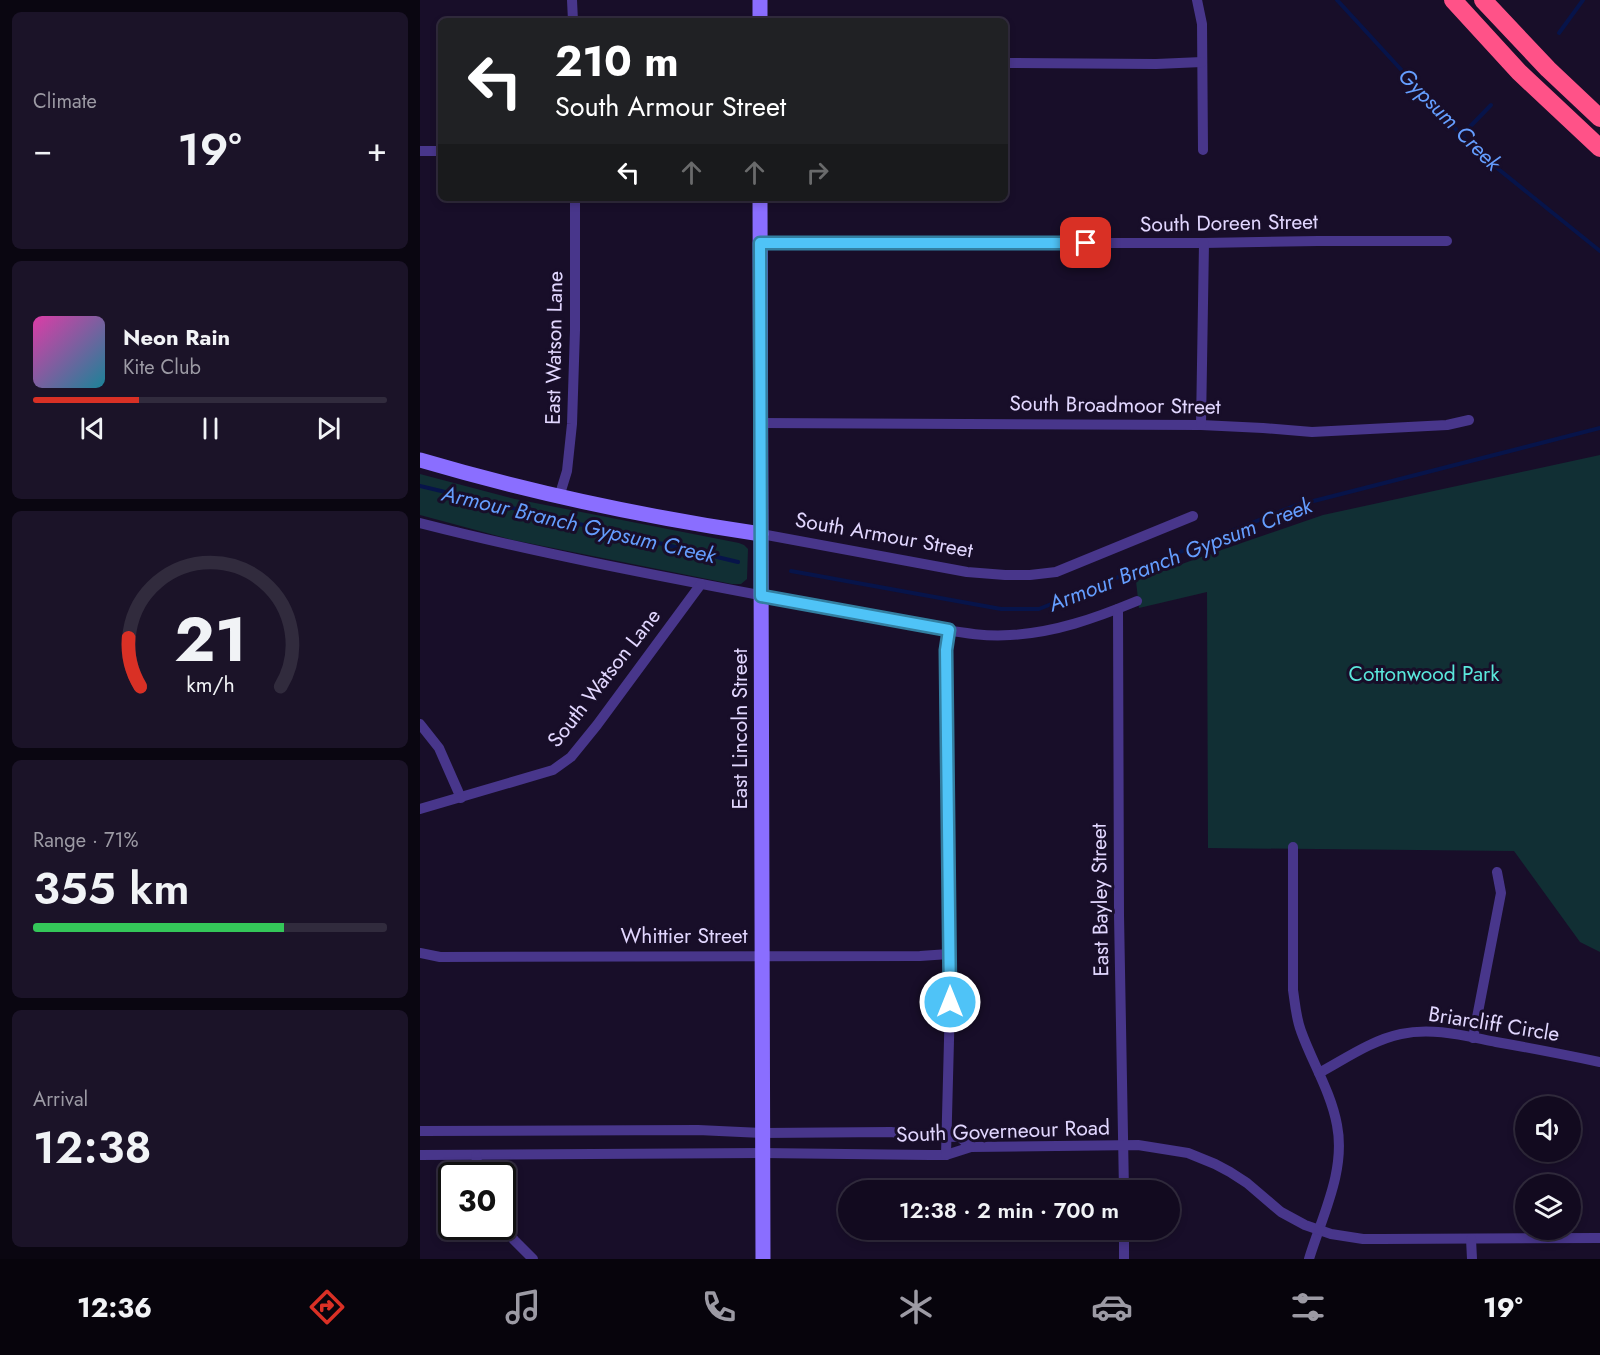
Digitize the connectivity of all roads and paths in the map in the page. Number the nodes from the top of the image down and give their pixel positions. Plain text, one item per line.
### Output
1 (572, 0) edge
2 (760, 0) edge
3 (1197, 0) edge
4 (1453, 0) edge
5 (1483, 0) edge
6 (573, 18) edge
7 (760, 18) edge
8 (1202, 62) junction
9 (1008, 63) edge
10 (1600, 118) edge
11 (1600, 148) edge
12 (1203, 150) dead end
13 (438, 151) edge
14 (420, 152) edge
15 (575, 201) edge
16 (760, 201) edge
17 (1447, 241) dead end
18 (760, 243) junction
19 (1204, 243) junction
20 (1469, 420) dead end
21 (760, 423) junction
22 (1201, 425) junction
23 (420, 460) edge
24 (559, 497) junction
25 (1193, 516) dead end
26 (420, 524) edge
27 (761, 534) junction
28 (701, 585) junction
29 (761, 596) junction
30 (1137, 601) dead end
31 (1118, 609) junction
32 (949, 630) junction
33 (420, 724) edge
34 (460, 798) junction
35 (420, 809) edge
36 (1293, 847) dead end
37 (1497, 872) dead end
38 (420, 953) edge
39 (949, 954) junction
40 (761, 955) junction
41 (1473, 1038) junction
42 (1600, 1062) edge
43 (1319, 1073) junction
44 (420, 1131) edge
45 (762, 1133) junction
46 (946, 1137) junction
47 (1124, 1145) junction
48 (971, 1147) junction
49 (762, 1153) junction
50 (420, 1155) edge
51 (476, 1155) junction
52 (946, 1155) junction
53 (477, 1162) edge
54 (1124, 1180) edge
55 (1319, 1230) junction
56 (1600, 1238) edge
57 (1472, 1239) junction
58 (514, 1240) edge
59 (1124, 1240) edge
60 (533, 1259) edge
61 (763, 1259) edge
62 (1124, 1259) edge
63 (1309, 1259) edge
64 (1472, 1259) edge

1 - 6 street
2 - 7 street
3 - 8 street
4 - 11 highway
5 - 10 highway
8 - 9 street
8 - 12 street
13 - 14 street
15 - 24 street, East Watson Lane
16 - 18 street, East Lincoln Street
17 - 19 street, South Doreen Street
18 - 19 street, South Doreen Street
18 - 21 street, East Lincoln Street
19 - 22 street
20 - 22 street, South Broadmoor Street
21 - 22 street, South Broadmoor Street
21 - 27 street, East Lincoln Street
23 - 24 street, South Armour Street
24 - 27 street, South Armour Street
25 - 27 street, South Armour Street
26 - 28 street
27 - 29 street, East Lincoln Street
28 - 29 street
28 - 34 street, South Watson Lane
29 - 32 street
29 - 40 street, East Lincoln Street
30 - 31 street
31 - 32 street
31 - 47 street, East Bayley Street
32 - 39 street
33 - 34 street
34 - 35 street, South Watson Lane
36 - 43 street
37 - 41 street
38 - 40 street, Whittier Street
39 - 40 street, Whittier Street
39 - 46 street
40 - 45 street, East Lincoln Street
41 - 42 street, Briarcliff Circle
41 - 43 street, Briarcliff Circle
43 - 55 street
44 - 45 street, South Governeour Road
45 - 46 street, South Governeour Road
45 - 49 street, East Lincoln Street
46 - 48 street, South Governeour Road
46 - 52 street
47 - 48 street, South Governeour Road
47 - 54 street, East Bayley Street
47 - 55 street, South Governeour Road
48 - 52 street, South Governeour Road
49 - 51 street, South Governeour Road
49 - 52 street, South Governeour Road
49 - 61 street, East Lincoln Street
50 - 51 street, South Governeour Road
51 - 53 street
55 - 57 street, South Governeour Road
55 - 63 street
56 - 57 street, South Governeour Road
57 - 64 street
58 - 60 street
59 - 62 street

